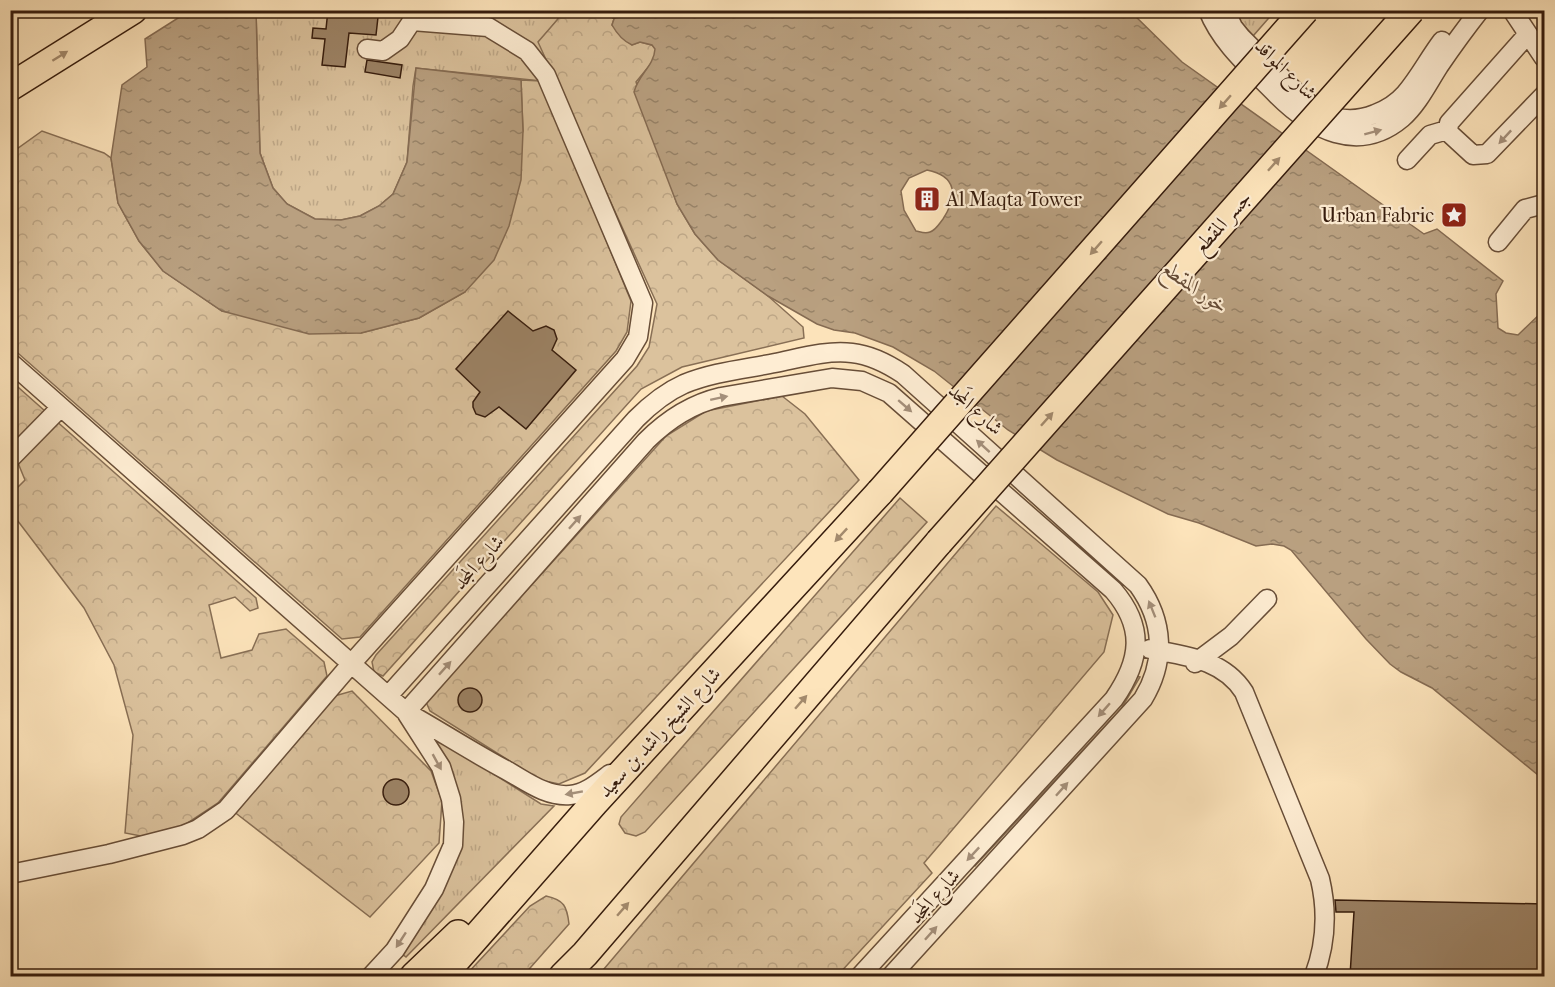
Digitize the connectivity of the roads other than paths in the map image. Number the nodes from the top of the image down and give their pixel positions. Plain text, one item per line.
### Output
1 (134, 10) edge
2 (1209, 10) edge
3 (1225, 10) edge
4 (1305, 10) edge
5 (1410, 10) edge
6 (1464, 10) edge
7 (1480, 10) edge
8 (1511, 12) edge
9 (1528, 34) junction
10 (367, 49) dead end
11 (1545, 58) edge
12 (10, 87) edge
13 (1545, 94) edge
14 (1322, 121) junction
15 (1447, 130) junction
16 (1407, 160) dead end
17 (1545, 204) edge
18 (1498, 242) dead end
19 (10, 362) edge
20 (61, 407) junction
21 (10, 459) edge
22 (1267, 600) dead end
23 (1135, 653) junction
24 (1159, 658) junction
25 (1199, 661) junction
26 (351, 664) junction
27 (388, 696) junction
28 (406, 712) junction
29 (641, 752) junction
30 (595, 802) junction
31 (10, 874) edge
32 (585, 954) junction
33 (370, 976) edge
34 (414, 976) edge
35 (442, 976) edge
36 (563, 976) edge
37 (568, 976) edge
38 (860, 976) edge
39 (891, 976) edge
40 (1314, 976) edge

12 -> 1 highway
2 - 14 street, شارع المواقد
3 - 14 street, شارع المواقد
4 -> 29 highway, شارع الشيخ راشد بن سعيد, bridge
32 -> 5 highway, جسر المقطع, bridge
6 - 14 street
14 -> 7 street
8 - 9 street
9 - 11 street
9 - 15 street
10 - 26 street
13 -> 15 street
15 - 16 street
17 - 18 street
19 - 20 street
20 - 21 street
20 - 26 street
22 - 25 street
23 - 24 street
28 -> 23 street
23 -> 38 street, شارع المَجد
24 - 25 street
24 -> 27 street, شارع المَجد
39 -> 24 street, شارع المَجد
25 - 40 street
26 - 27 street
26 - 31 street
27 - 28 street
29 -> 28 street
28 -> 33 street
29 - 30 highway, شارع الشيخ راشد بن سعيد
30 - 34 highway
30 - 35 highway, شارع الشيخ راشد بن سعيد
32 - 36 highway
32 - 37 highway

